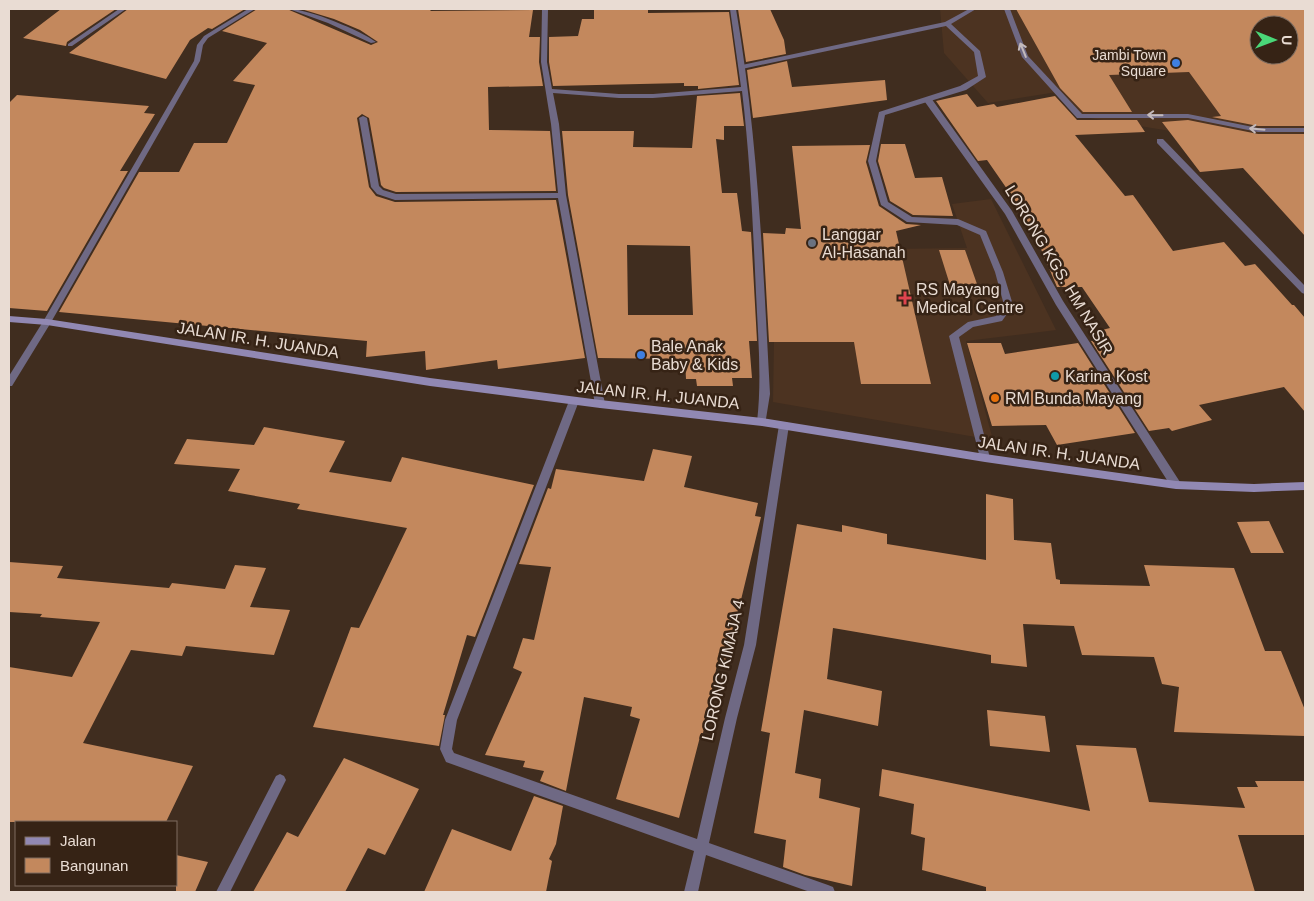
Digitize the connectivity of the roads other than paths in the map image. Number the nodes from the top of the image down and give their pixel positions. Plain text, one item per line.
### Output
1 (123, 9) edge
2 (252, 9) edge
3 (292, 9) edge
4 (545, 9) edge
5 (732, 9) edge
6 (972, 9) edge
7 (1008, 9) edge
8 (946, 24) junction
9 (373, 42) dead end
10 (70, 45) dead end
11 (742, 68) junction
12 (745, 89) junction
13 (548, 91) junction
14 (928, 100) junction
15 (363, 118) dead end
16 (1305, 130) edge
17 (1160, 140) dead end
18 (562, 195) junction
19 (1305, 291) edge
20 (9, 319) edge
21 (48, 322) junction
22 (9, 383) edge
23 (574, 401) junction
24 (600, 404) junction
25 (762, 422) junction
26 (784, 425) junction
27 (985, 458) junction
28 (1176, 485) junction
29 (1305, 486) edge
30 (280, 780) dead end
31 (701, 848) junction
32 (223, 892) edge
33 (691, 892) edge
34 (828, 892) edge

1 - 10 street
2 - 21 street
3 - 9 street
4 - 13 street
5 - 11 street
6 - 8 street
16 -> 7 street
8 - 11 street
8 - 14 street
11 - 12 street
12 - 13 street
12 - 25 street
13 - 18 street
14 - 27 street
14 - 28 street, LORONG KGS. HM NASIR
15 - 18 street
17 - 19 street
18 - 24 street
20 - 21 main road, JALAN IR. H. JUANDA
21 - 22 street
21 - 23 main road, JALAN IR. H. JUANDA
23 - 24 main road, JALAN IR. H. JUANDA
23 - 31 street
24 - 25 main road, JALAN IR. H. JUANDA
25 - 26 main road, JALAN IR. H. JUANDA
26 - 27 main road, JALAN IR. H. JUANDA
26 - 31 street, LORONG KIMAJA 4
27 - 28 main road, JALAN IR. H. JUANDA
28 - 29 main road, JALAN IR. H. JUANDA
30 - 32 street
31 - 33 street, LORONG KIMAJA 4
31 - 34 street

